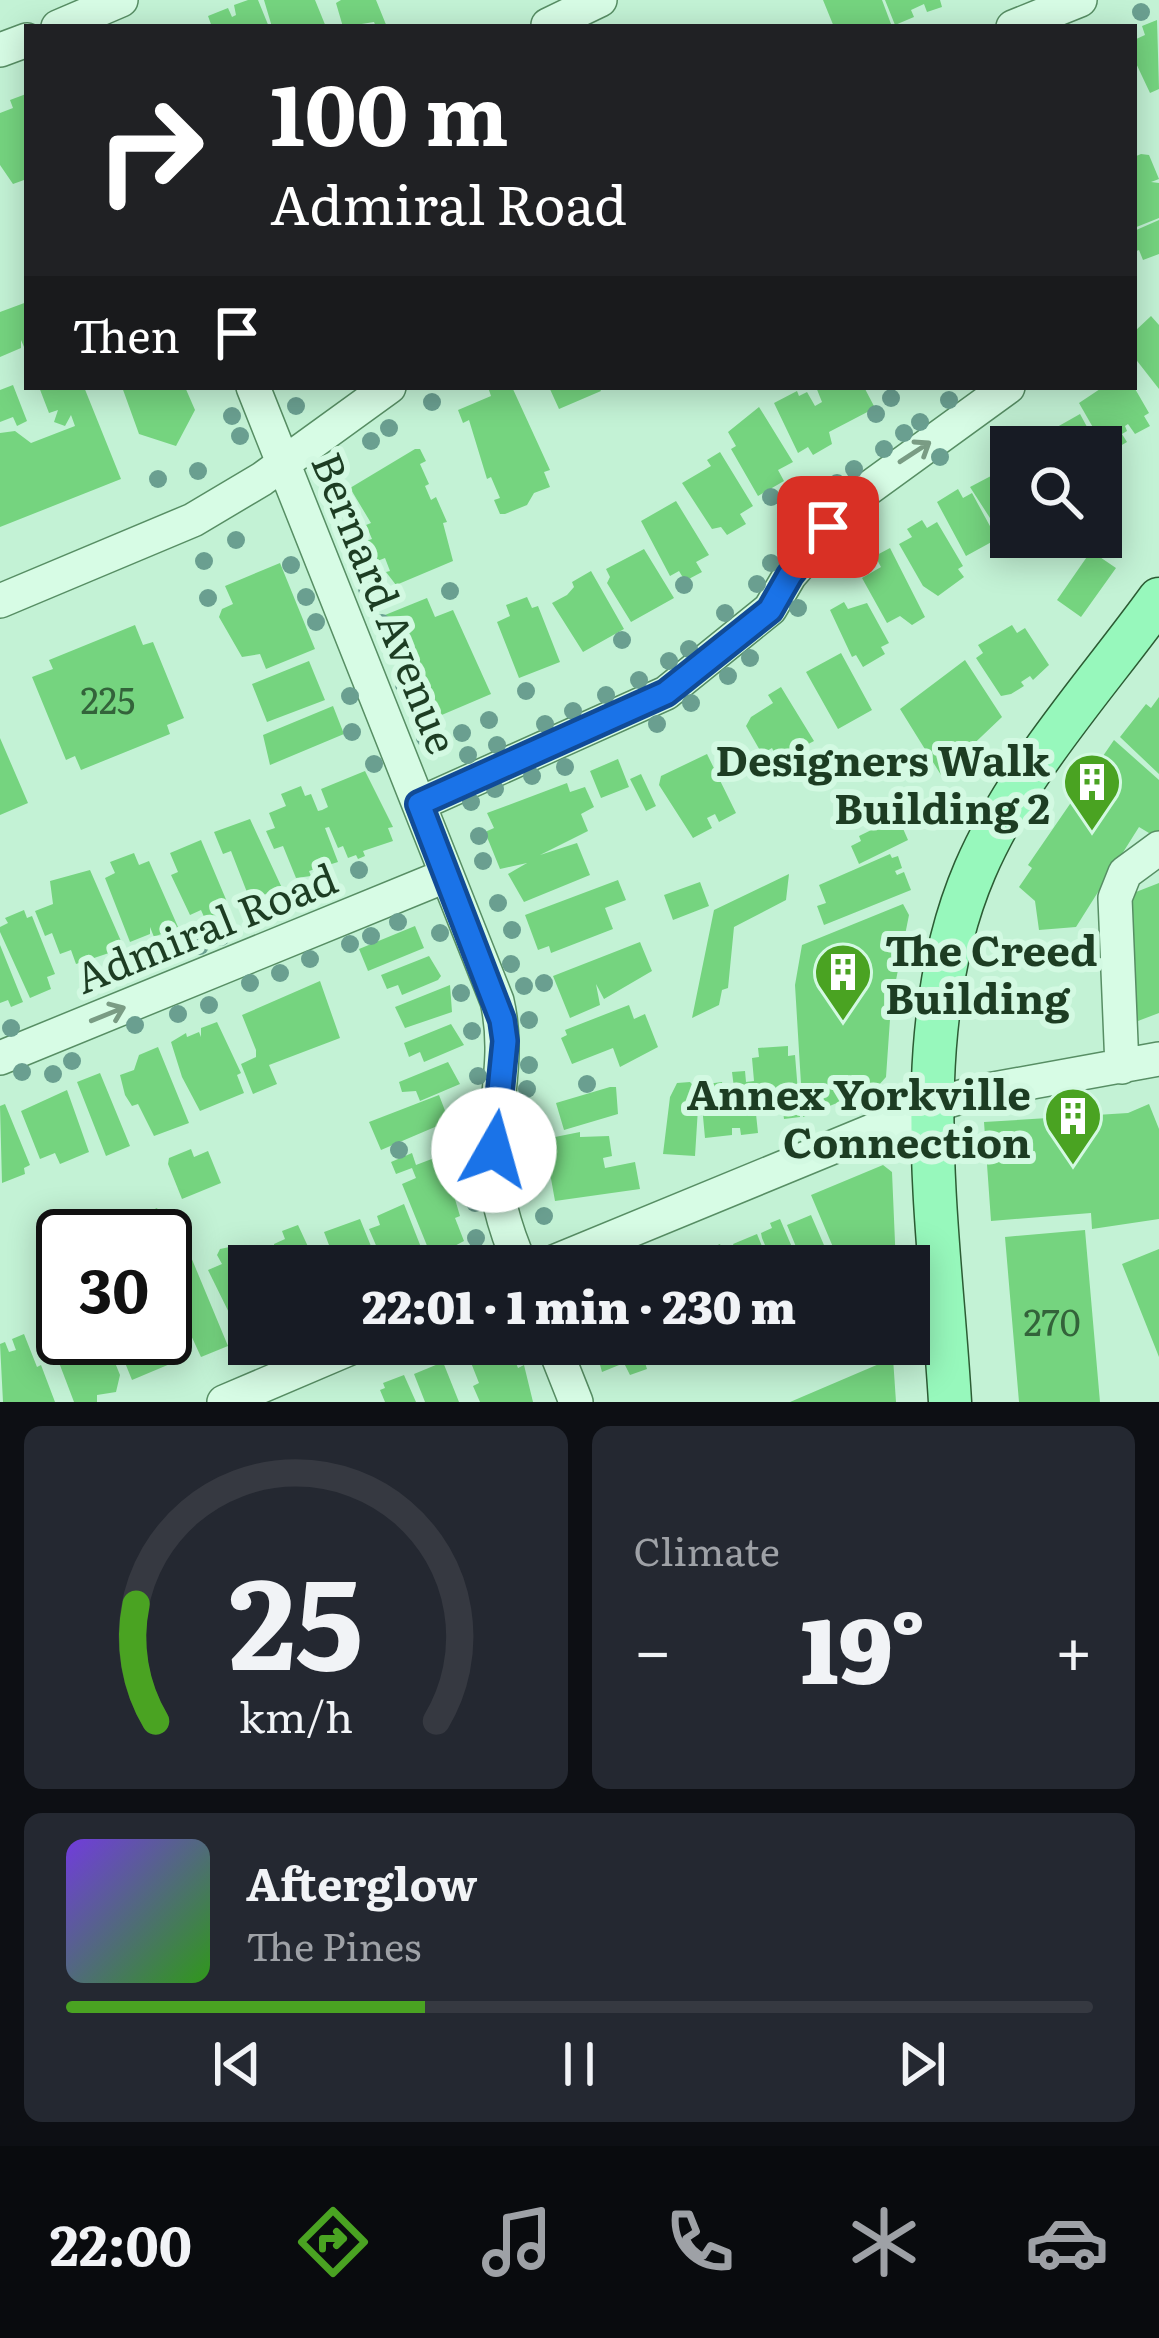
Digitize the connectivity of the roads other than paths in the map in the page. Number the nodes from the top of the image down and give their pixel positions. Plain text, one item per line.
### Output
1 (600, 0) edge
2 (1080, 0) edge
3 (105, 9) edge
4 (66, 24) edge
5 (552, 24) edge
6 (1020, 24) edge
7 (254, 390) edge
8 (384, 390) edge
9 (1004, 390) edge
10 (285, 463) junction
11 (1159, 599) edge
12 (0, 601) edge
13 (419, 804) junction
14 (1159, 848) edge
15 (445, 876) junction
16 (0, 1058) edge
17 (1159, 1059) edge
18 (1122, 1067) junction
19 (935, 1105) junction
20 (515, 1245) edge
21 (595, 1245) edge
22 (315, 1365) edge
23 (561, 1365) edge
24 (245, 1398) edge
25 (576, 1402) edge
26 (950, 1402) edge

1 - 5 street
2 - 6 street
3 - 4 street
7 - 10 street, Bernard Avenue
8 - 10 street
13 -> 9 street
10 - 12 street
10 - 13 street, Bernard Avenue
11 - 19 main road
13 - 15 street, Bernard Avenue
14 - 18 street
16 -> 15 street, Admiral Road
15 - 20 street, Bernard Avenue
17 - 18 street
18 - 19 street
19 - 21 street
19 - 26 main road
22 - 24 street
23 - 25 street

